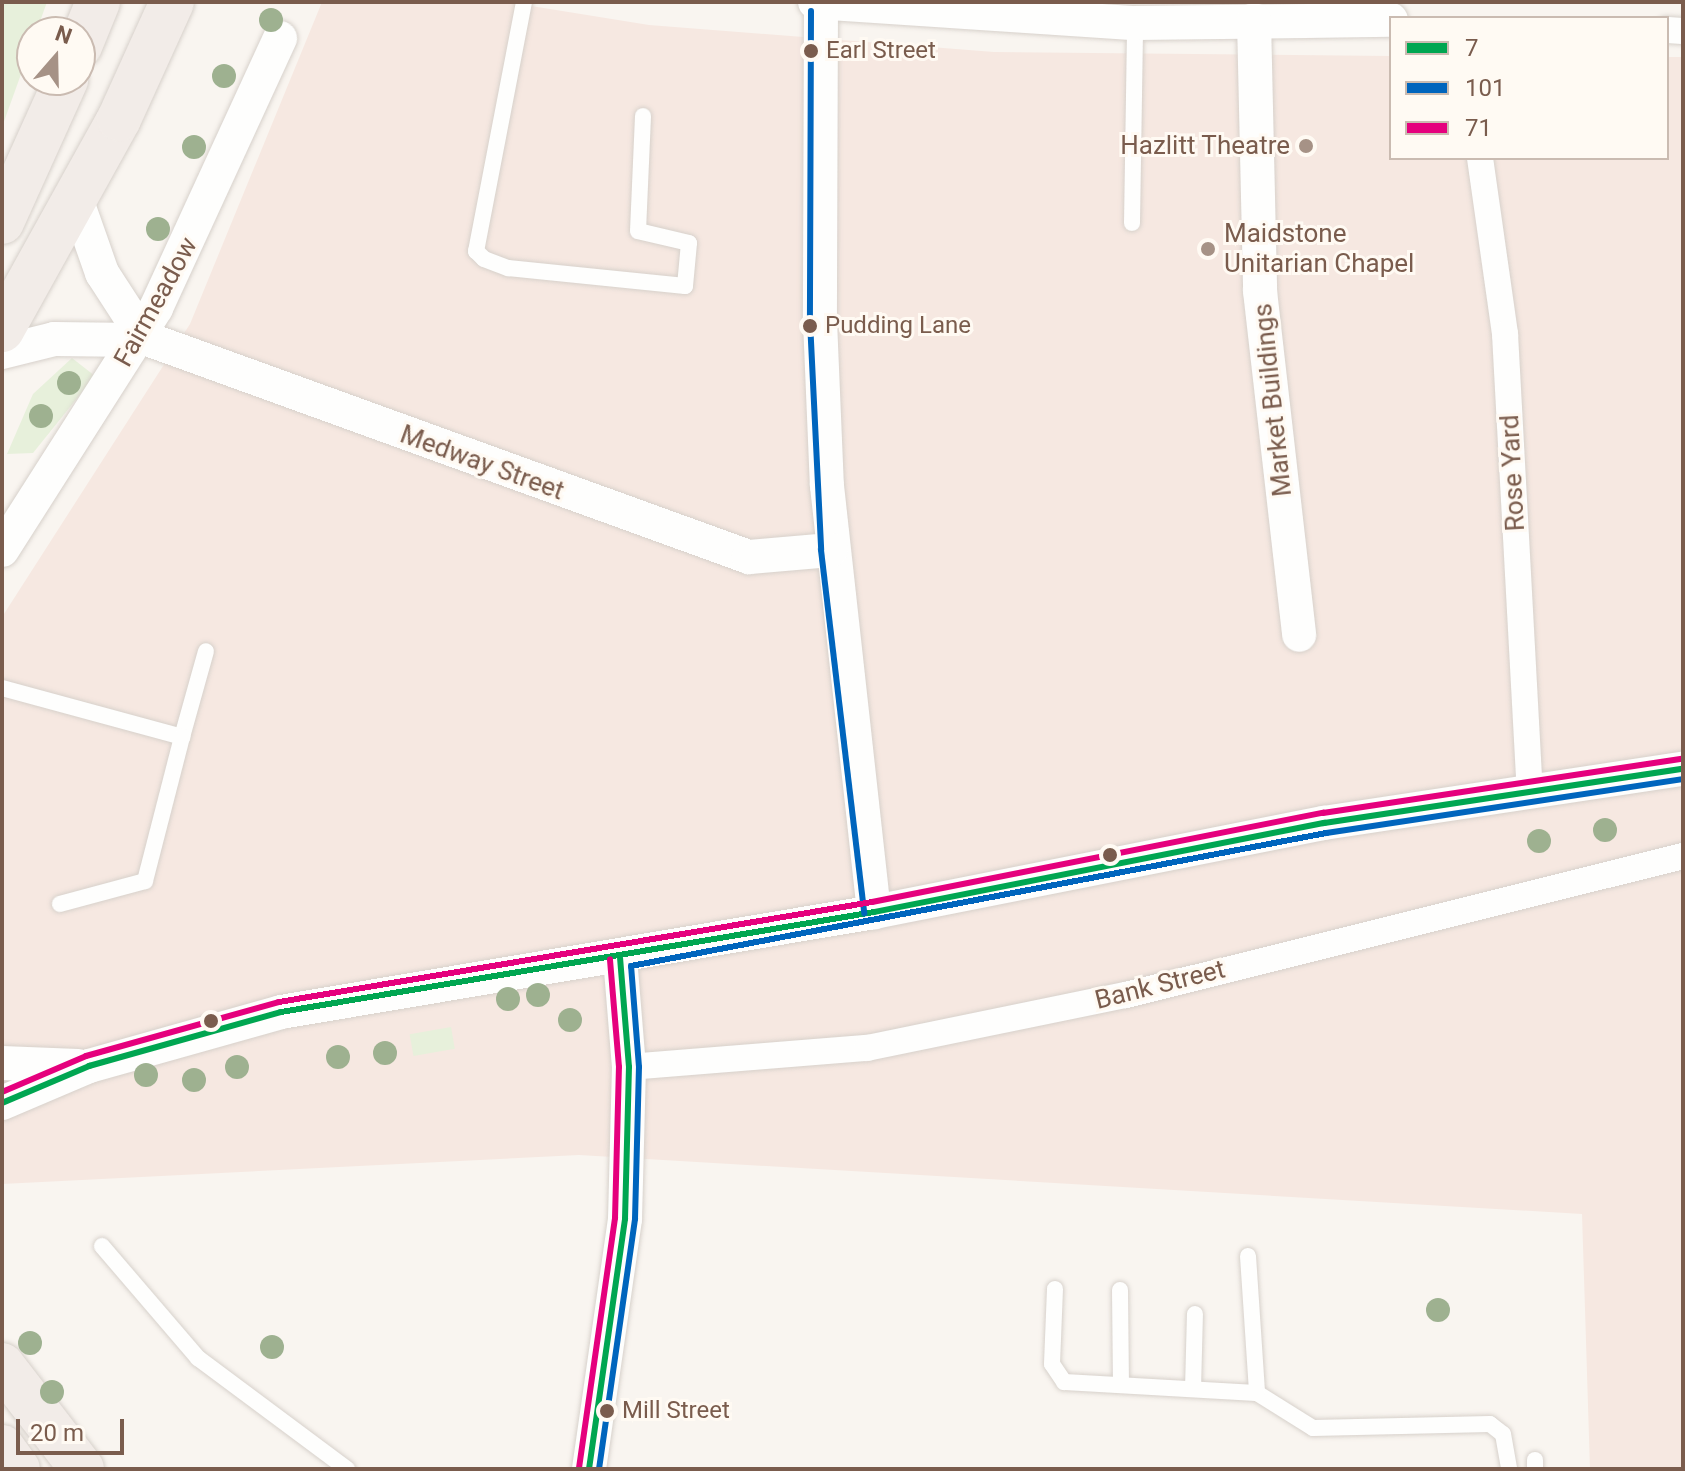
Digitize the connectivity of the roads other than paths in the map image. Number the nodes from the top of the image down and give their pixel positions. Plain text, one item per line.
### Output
1 (172, 2) edge
2 (524, 2) edge
3 (815, 2) edge
4 (821, 3) edge
5 (1390, 14) edge
6 (1254, 20) junction
7 (1135, 23) junction
8 (280, 38) dead end
9 (59, 96) edge
10 (643, 116) dead end
11 (1480, 160) edge
12 (74, 193) junction
13 (2, 222) edge
14 (1132, 223) dead end
15 (2, 330) edge
16 (140, 336) junction
17 (2, 352) edge
18 (2, 550) edge
19 (831, 550) junction
20 (1299, 635) dead end
21 (206, 651) dead end
22 (2, 688) edge
23 (182, 737) junction
24 (1683, 769) edge
25 (1530, 789) junction
26 (1683, 856) edge
27 (60, 904) dead end
28 (874, 912) junction
29 (620, 958) junction
30 (2, 1063) edge
31 (89, 1066) junction
32 (629, 1067) junction
33 (2, 1103) edge
34 (102, 1246) dead end
35 (1248, 1256) dead end
36 (1055, 1289) dead end
37 (1120, 1290) dead end
38 (1195, 1314) dead end
39 (2, 1365) edge
40 (1121, 1385) junction
41 (1193, 1389) junction
42 (1257, 1393) junction
43 (2, 1447) edge
44 (18, 1469) edge
45 (82, 1469) edge
46 (347, 1469) edge
47 (589, 1469) edge
48 (1509, 1469) edge

1 - 12 highway
2 - 10 lane
3 - 4 street
4 - 7 street
4 - 19 street
5 - 6 street
6 - 7 street
6 - 20 street, Market Buildings
7 - 14 lane
8 - 16 street, Fairmeadow
9 - 13 highway
11 - 25 street, Rose Yard
12 - 15 highway
12 - 16 street
16 - 17 street, Medway Street
16 - 18 street, Fairmeadow
16 - 19 street, Medway Street
19 - 28 street
21 - 23 lane
22 - 23 lane
23 - 27 lane
24 - 25 street
25 - 28 street
26 - 32 street, Bank Street
28 - 29 street
29 - 31 street
29 - 32 street
30 - 31 street
31 - 33 street
32 - 47 street
34 - 46 lane
35 - 42 lane
36 - 40 lane
37 - 40 lane
38 - 41 lane
39 - 45 highway
40 - 41 lane
41 - 42 lane
42 - 48 lane
43 - 44 highway

